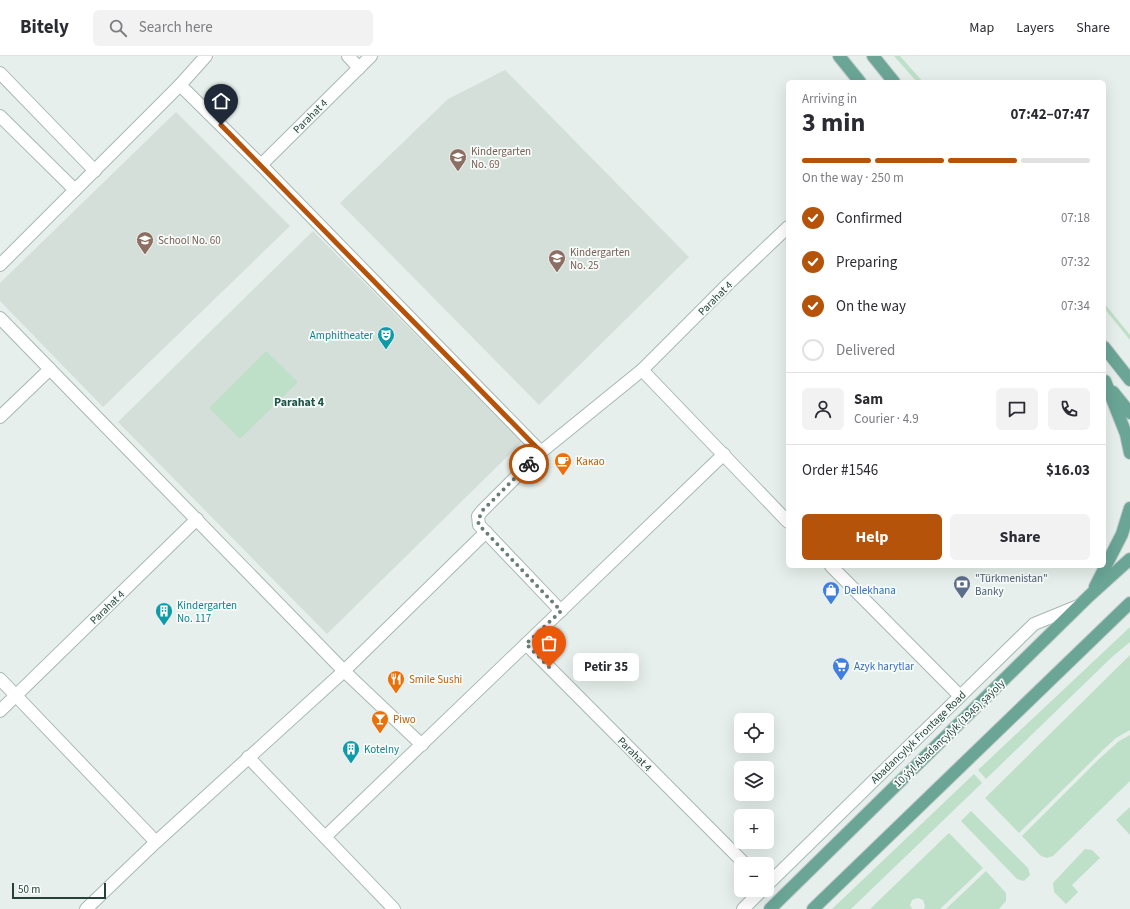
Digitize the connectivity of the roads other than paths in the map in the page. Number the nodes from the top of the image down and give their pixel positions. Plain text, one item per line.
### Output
1 (206, 56) edge
2 (348, 56) edge
3 (371, 56) edge
4 (839, 56) edge
5 (873, 56) edge
6 (359, 68) junction
7 (0, 73) edge
8 (858, 80) edge
9 (892, 80) edge
10 (180, 85) junction
11 (0, 116) edge
12 (261, 165) junction
13 (95, 171) junction
14 (75, 190) junction
15 (786, 229) edge
16 (0, 265) edge
17 (0, 318) edge
18 (1106, 349) edge
19 (50, 369) junction
20 (642, 370) junction
21 (1126, 372) edge
22 (1130, 380) edge
23 (1106, 382) edge
24 (1106, 384) edge
25 (1130, 413) edge
26 (0, 417) edge
27 (541, 452) junction
28 (1130, 452) edge
29 (724, 454) junction
30 (1130, 508) edge
31 (197, 519) junction
32 (786, 520) edge
33 (486, 532) junction
34 (1130, 558) edge
35 (1106, 565) edge
36 (833, 568) edge
37 (1105, 568) edge
38 (1090, 596) junction
39 (1130, 603) edge
40 (1080, 606) junction
41 (1130, 608) edge
42 (561, 611) junction
43 (1118, 615) junction
44 (526, 644) junction
45 (344, 671) junction
46 (0, 679) edge
47 (16, 696) junction
48 (960, 696) junction
49 (0, 712) edge
50 (422, 745) junction
51 (248, 757) junction
52 (325, 838) junction
53 (156, 842) junction
54 (738, 857) edge
55 (774, 878) edge
56 (755, 897) edge
57 (86, 909) edge
58 (394, 909) edge
59 (743, 909) edge
60 (770, 909) edge
61 (813, 909) edge

1 - 10 street
2 - 6 street
3 - 6 street, Parahat 4
4 - 8 main road
5 - 9 main road
6 - 12 street, Parahat 4
7 - 13 street
10 - 12 street
10 - 13 street
11 - 14 street
12 - 27 street
13 - 14 street
14 - 16 street
15 - 20 street, Parahat 4
17 - 19 street
18 - 21 main road
19 - 26 street
19 - 31 street
20 - 27 street, Parahat 4
20 - 29 street
21 - 22 main road
23 - 25 main road
24 - 28 main road
27 - 33 street, Parahat 4
29 - 32 street
29 - 42 street
30 - 35 main road
31 - 45 street
31 - 47 street, Parahat 4
33 - 42 street, Parahat 4
33 - 45 street
34 - 38 main road, 10 ýyl Abadançylyk (1945) şaýoly
36 - 48 street
37 - 38 main road
38 - 40 main road, 10 ýyl Abadançylyk (1945) şaýoly
39 - 43 main road
40 - 48 street, Abadancylyk Frontage Road
40 - 60 main road, 10 ýyl Abadançylyk (1945) şaýoly
41 - 43 main road
42 - 44 street
43 - 61 main road
44 - 50 street
44 - 54 street, Parahat 4
45 - 50 street
45 - 51 street
46 - 47 street
47 - 49 street, Parahat 4
47 - 53 street
48 - 55 street, Abadancylyk Frontage Road
50 - 52 street
51 - 52 street
51 - 53 street
52 - 58 street
53 - 57 street
56 - 59 street

